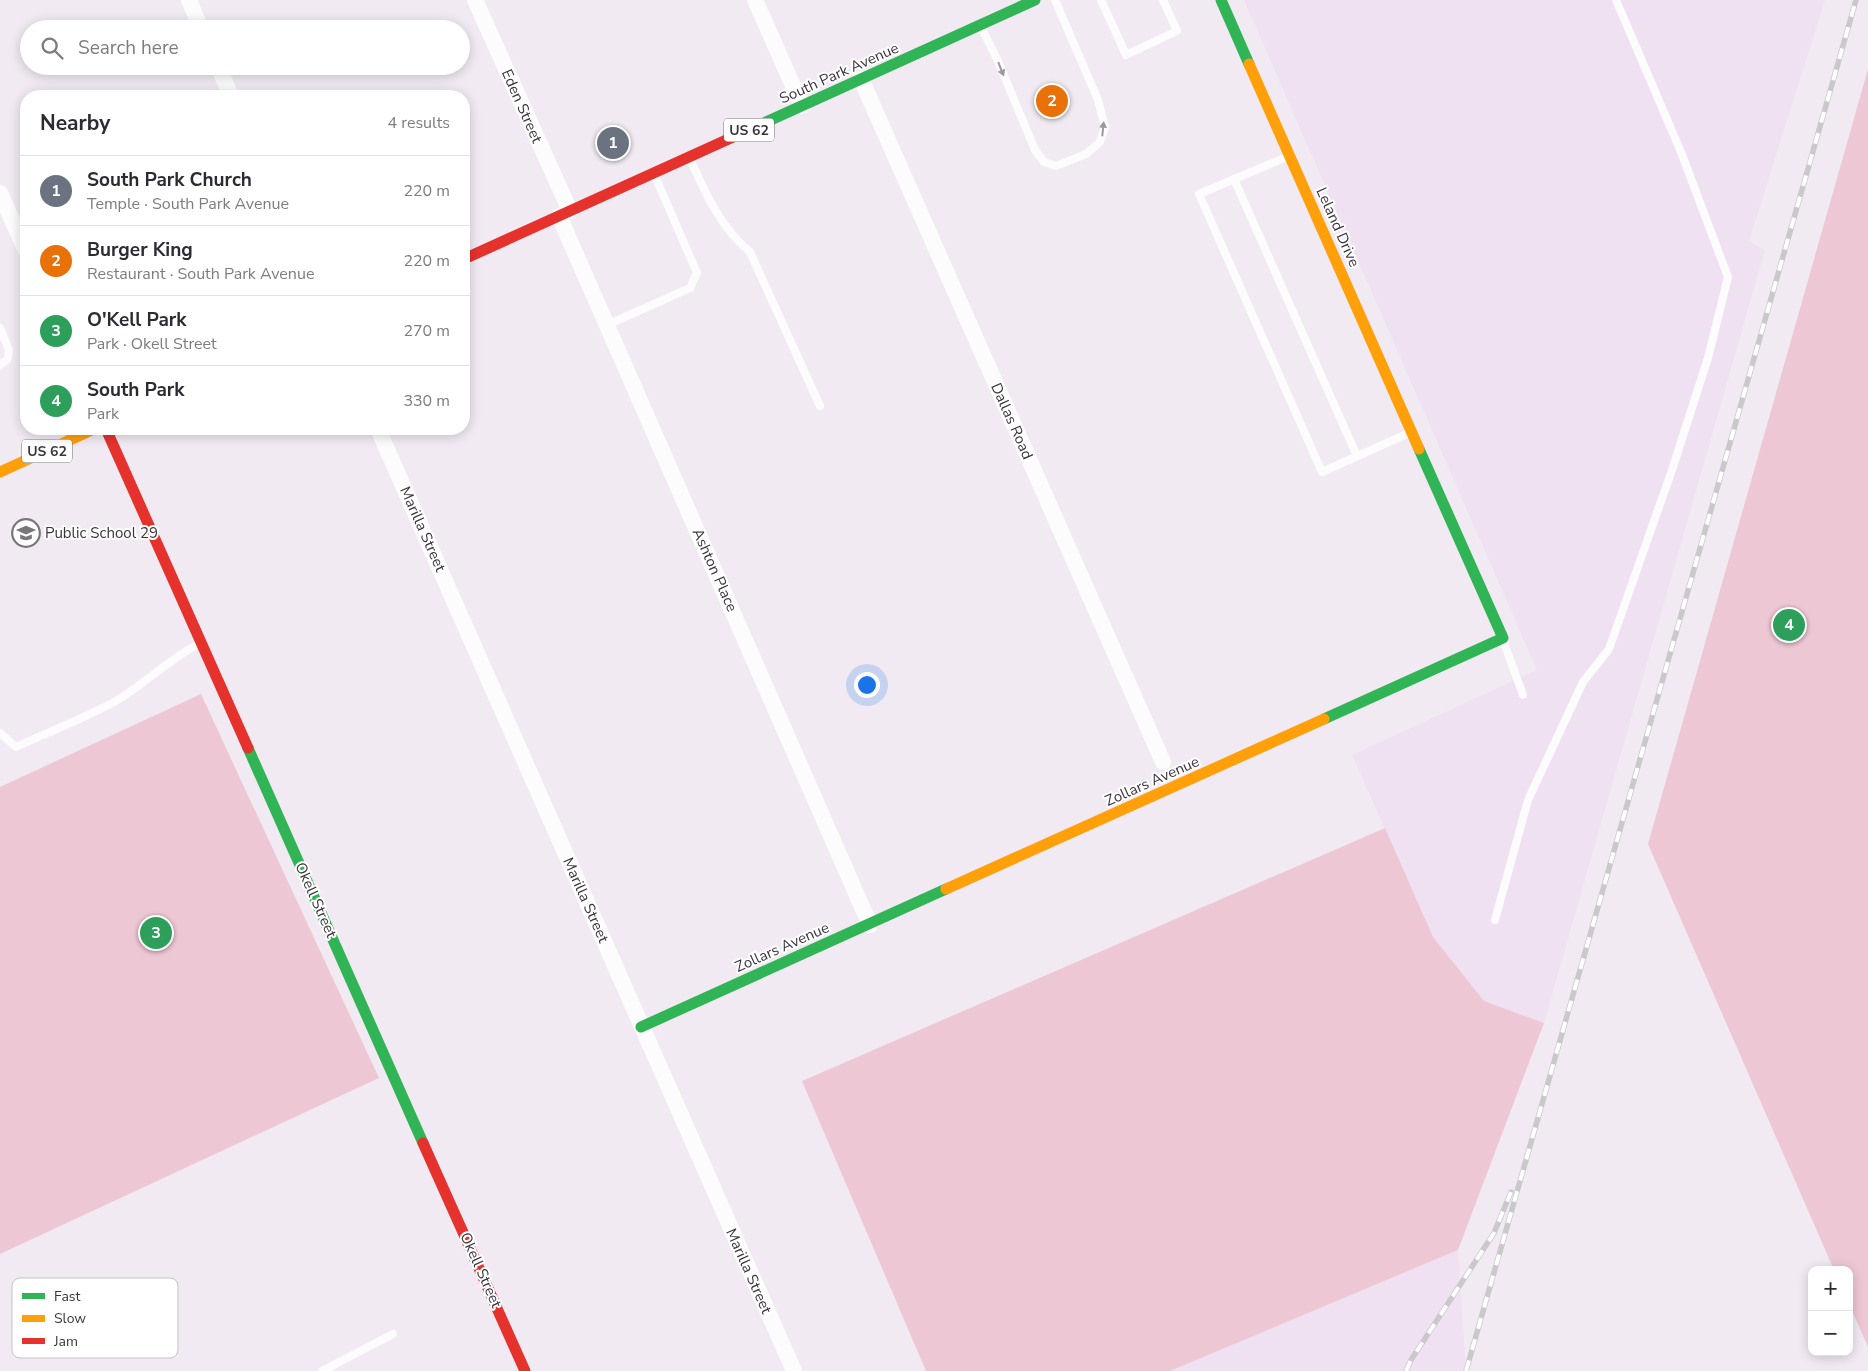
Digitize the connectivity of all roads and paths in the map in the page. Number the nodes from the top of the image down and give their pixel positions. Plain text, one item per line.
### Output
1 (189, 0) edge
2 (475, 0) edge
3 (755, 0) edge
4 (1035, 0) edge
5 (1055, 0) edge
6 (1101, 0) edge
7 (1163, 0) edge
8 (1222, 0) edge
9 (1616, 0) edge
10 (1005, 6) edge
11 (197, 20) edge
12 (980, 25) junction
13 (222, 75) edge
14 (862, 78) junction
15 (228, 90) edge
16 (802, 106) junction
17 (1290, 155) junction
18 (689, 157) junction
19 (653, 173) junction
20 (1234, 179) junction
21 (0, 193) edge
22 (564, 214) junction
23 (20, 238) edge
24 (470, 256) edge
25 (607, 325) junction
26 (0, 328) edge
27 (0, 365) edge
28 (820, 406) dead end
29 (1412, 432) junction
30 (81, 435) edge
31 (109, 435) edge
32 (381, 435) edge
33 (1357, 456) junction
34 (0, 472) edge
35 (1503, 638) junction
36 (202, 642) junction
37 (1522, 694) dead end
38 (0, 733) edge
39 (1163, 762) dead end
40 (1496, 920) dead end
41 (870, 925) junction
42 (641, 1027) junction
43 (393, 1334) dead end
44 (322, 1371) edge
45 (525, 1371) edge
46 (794, 1371) edge

1 - 11 street
2 - 22 street, Eden Street
3 - 16 street
4 - 10 street, South Park Avenue / US 62
12 -> 5 lane
6 - 7 lane
8 - 17 street, Leland Drive
9 - 40 lane
10 - 12 street, South Park Avenue / US 62
12 - 14 street, South Park Avenue / US 62
13 - 15 street
14 - 16 street, South Park Avenue / US 62
14 - 39 street, Dallas Road
16 - 18 street, South Park Avenue / US 62
17 - 20 lane
17 - 29 street, Leland Drive
18 - 19 street, South Park Avenue / US 62
18 - 28 lane
19 - 22 street, South Park Avenue / US 62
19 - 25 lane
20 - 33 lane
20 - 33 lane
21 - 23 street
22 - 24 street, South Park Avenue / US 62
22 - 25 street, Ashton Place
25 - 41 street, Ashton Place
26 - 27 lane
29 - 33 lane
29 - 35 street, Leland Drive
30 - 34 street, US 62
31 - 36 street, Okell Street
32 - 42 street, Marilla Street
35 - 37 lane
35 - 41 street, Zollars Avenue
36 - 38 lane
36 - 45 street, Okell Street
41 - 42 street, Zollars Avenue
42 - 46 street, Marilla Street
43 - 44 lane

